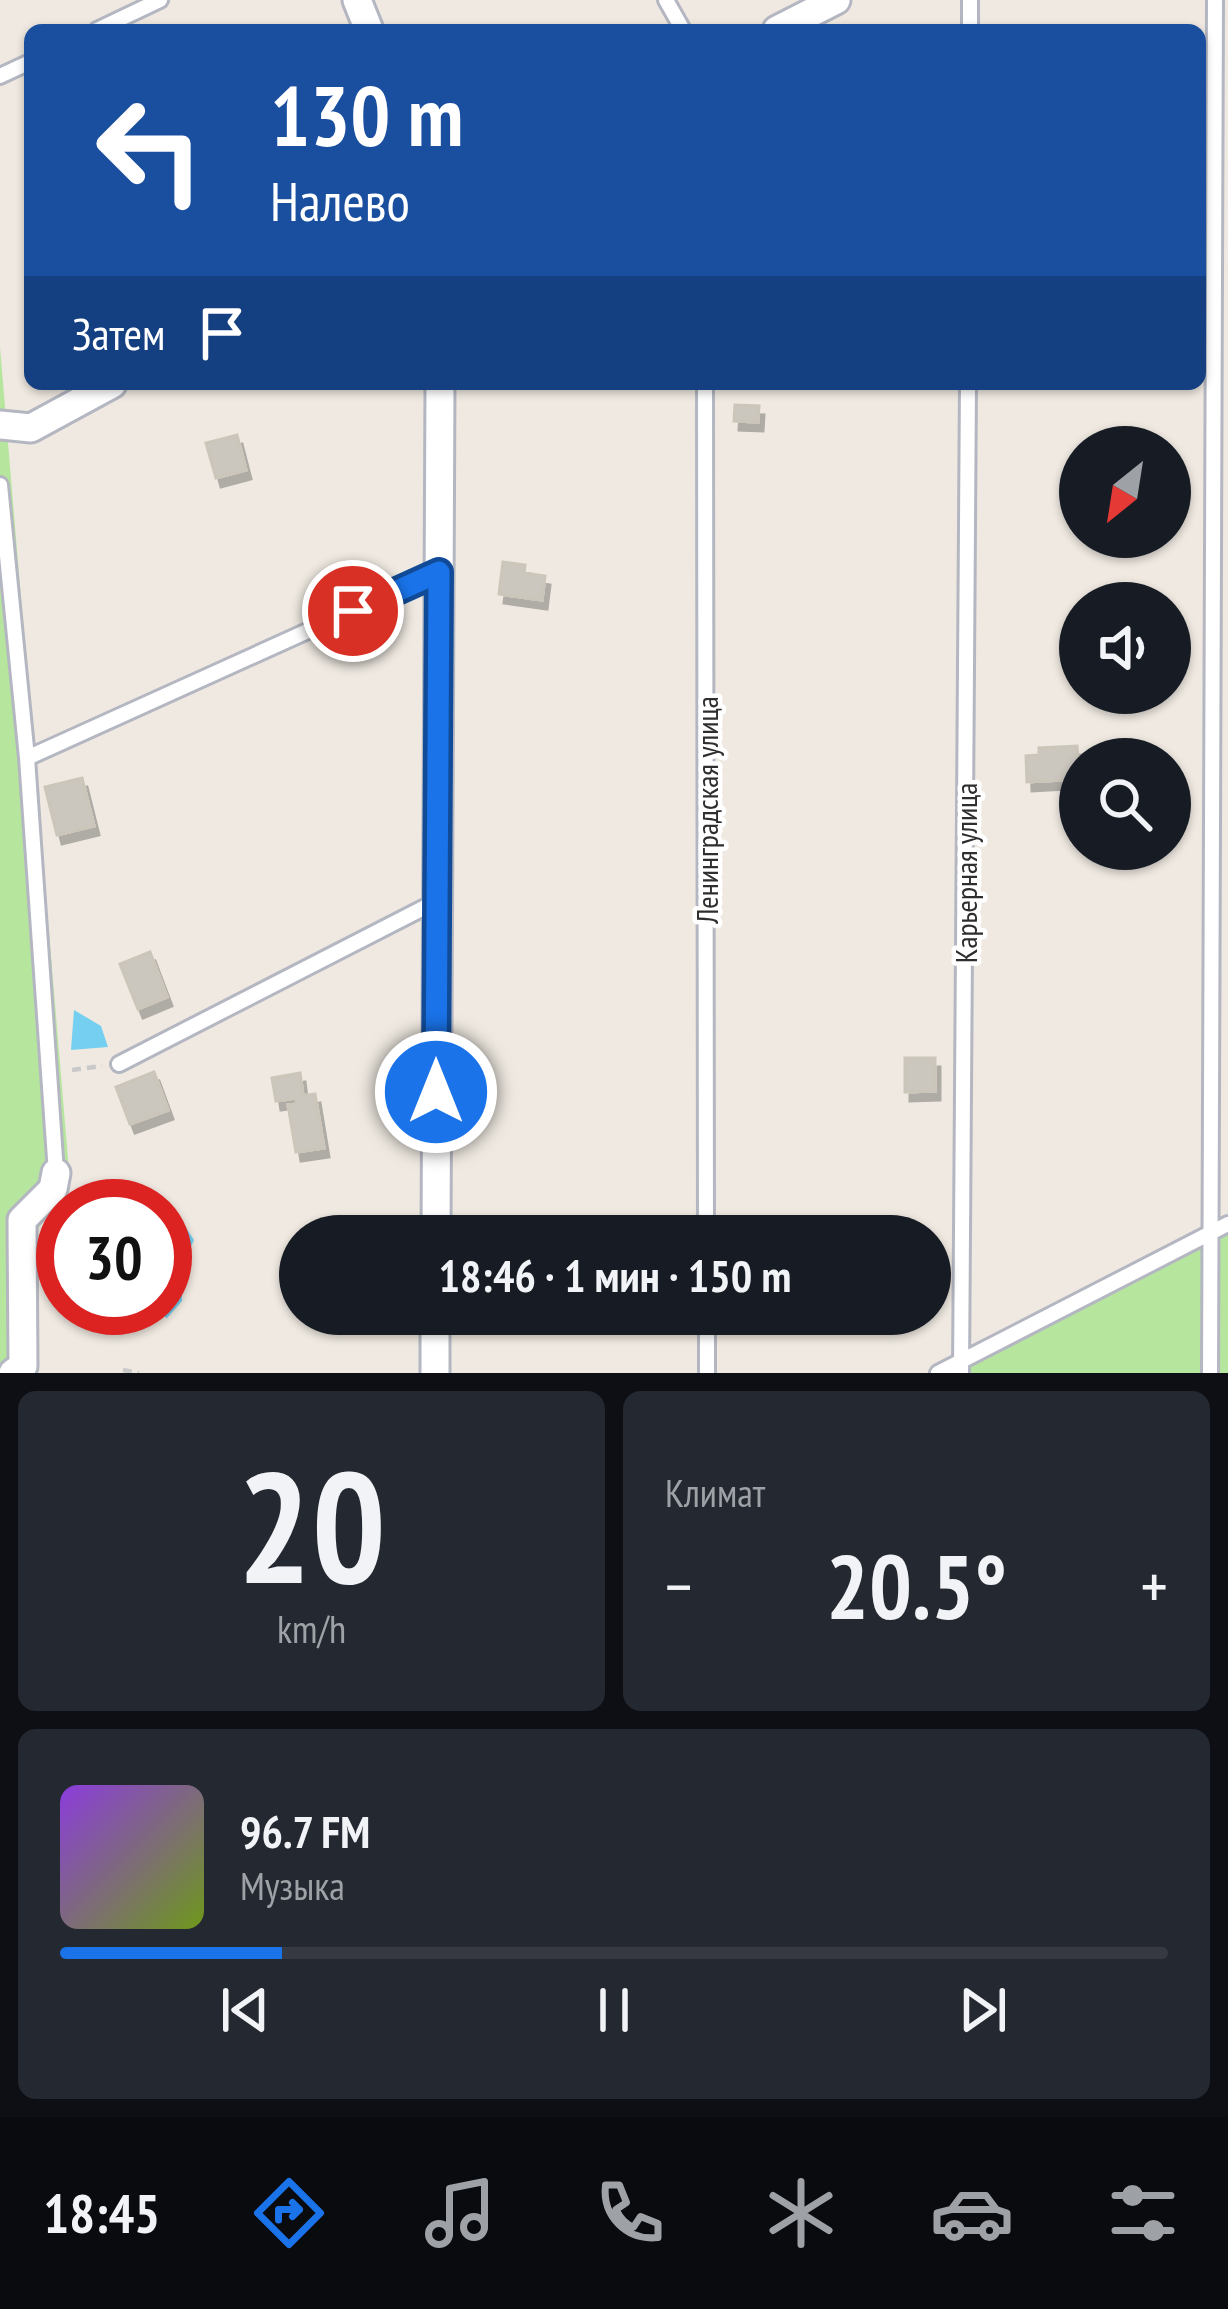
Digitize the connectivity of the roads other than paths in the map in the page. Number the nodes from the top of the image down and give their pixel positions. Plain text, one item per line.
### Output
1 (160, 0) edge
2 (836, 0) edge
3 (1215, 0) edge
4 (110, 24) edge
5 (789, 24) edge
6 (101, 390) edge
7 (440, 390) edge
8 (705, 390) edge
9 (968, 390) edge
10 (0, 425) edge
11 (0, 485) edge
12 (439, 572) junction
13 (27, 758) junction
14 (437, 901) junction
15 (119, 1064) road end
16 (56, 1173) joint
17 (436, 1215) edge
18 (706, 1215) edge
19 (1228, 1224) edge
20 (1211, 1232) junction
21 (435, 1335) edge
22 (706, 1335) edge
23 (962, 1367) edge
24 (13, 1373) edge
25 (435, 1373) edge
26 (707, 1373) edge
27 (938, 1373) edge
28 (1210, 1373) edge

1 - 4 lane
2 - 5 street
3 - 20 lane
6 - 10 street
7 - 12 street
8 - 18 lane, Ленинградская улица
9 - 23 lane, Карьерная улица
11 - 13 lane
12 - 13 lane
12 - 14 street
13 - 16 lane
14 - 15 lane
14 - 17 street
16 - 24 street
19 - 20 lane
20 - 23 lane
20 - 28 lane
21 - 25 street
22 - 26 lane
23 - 27 lane

